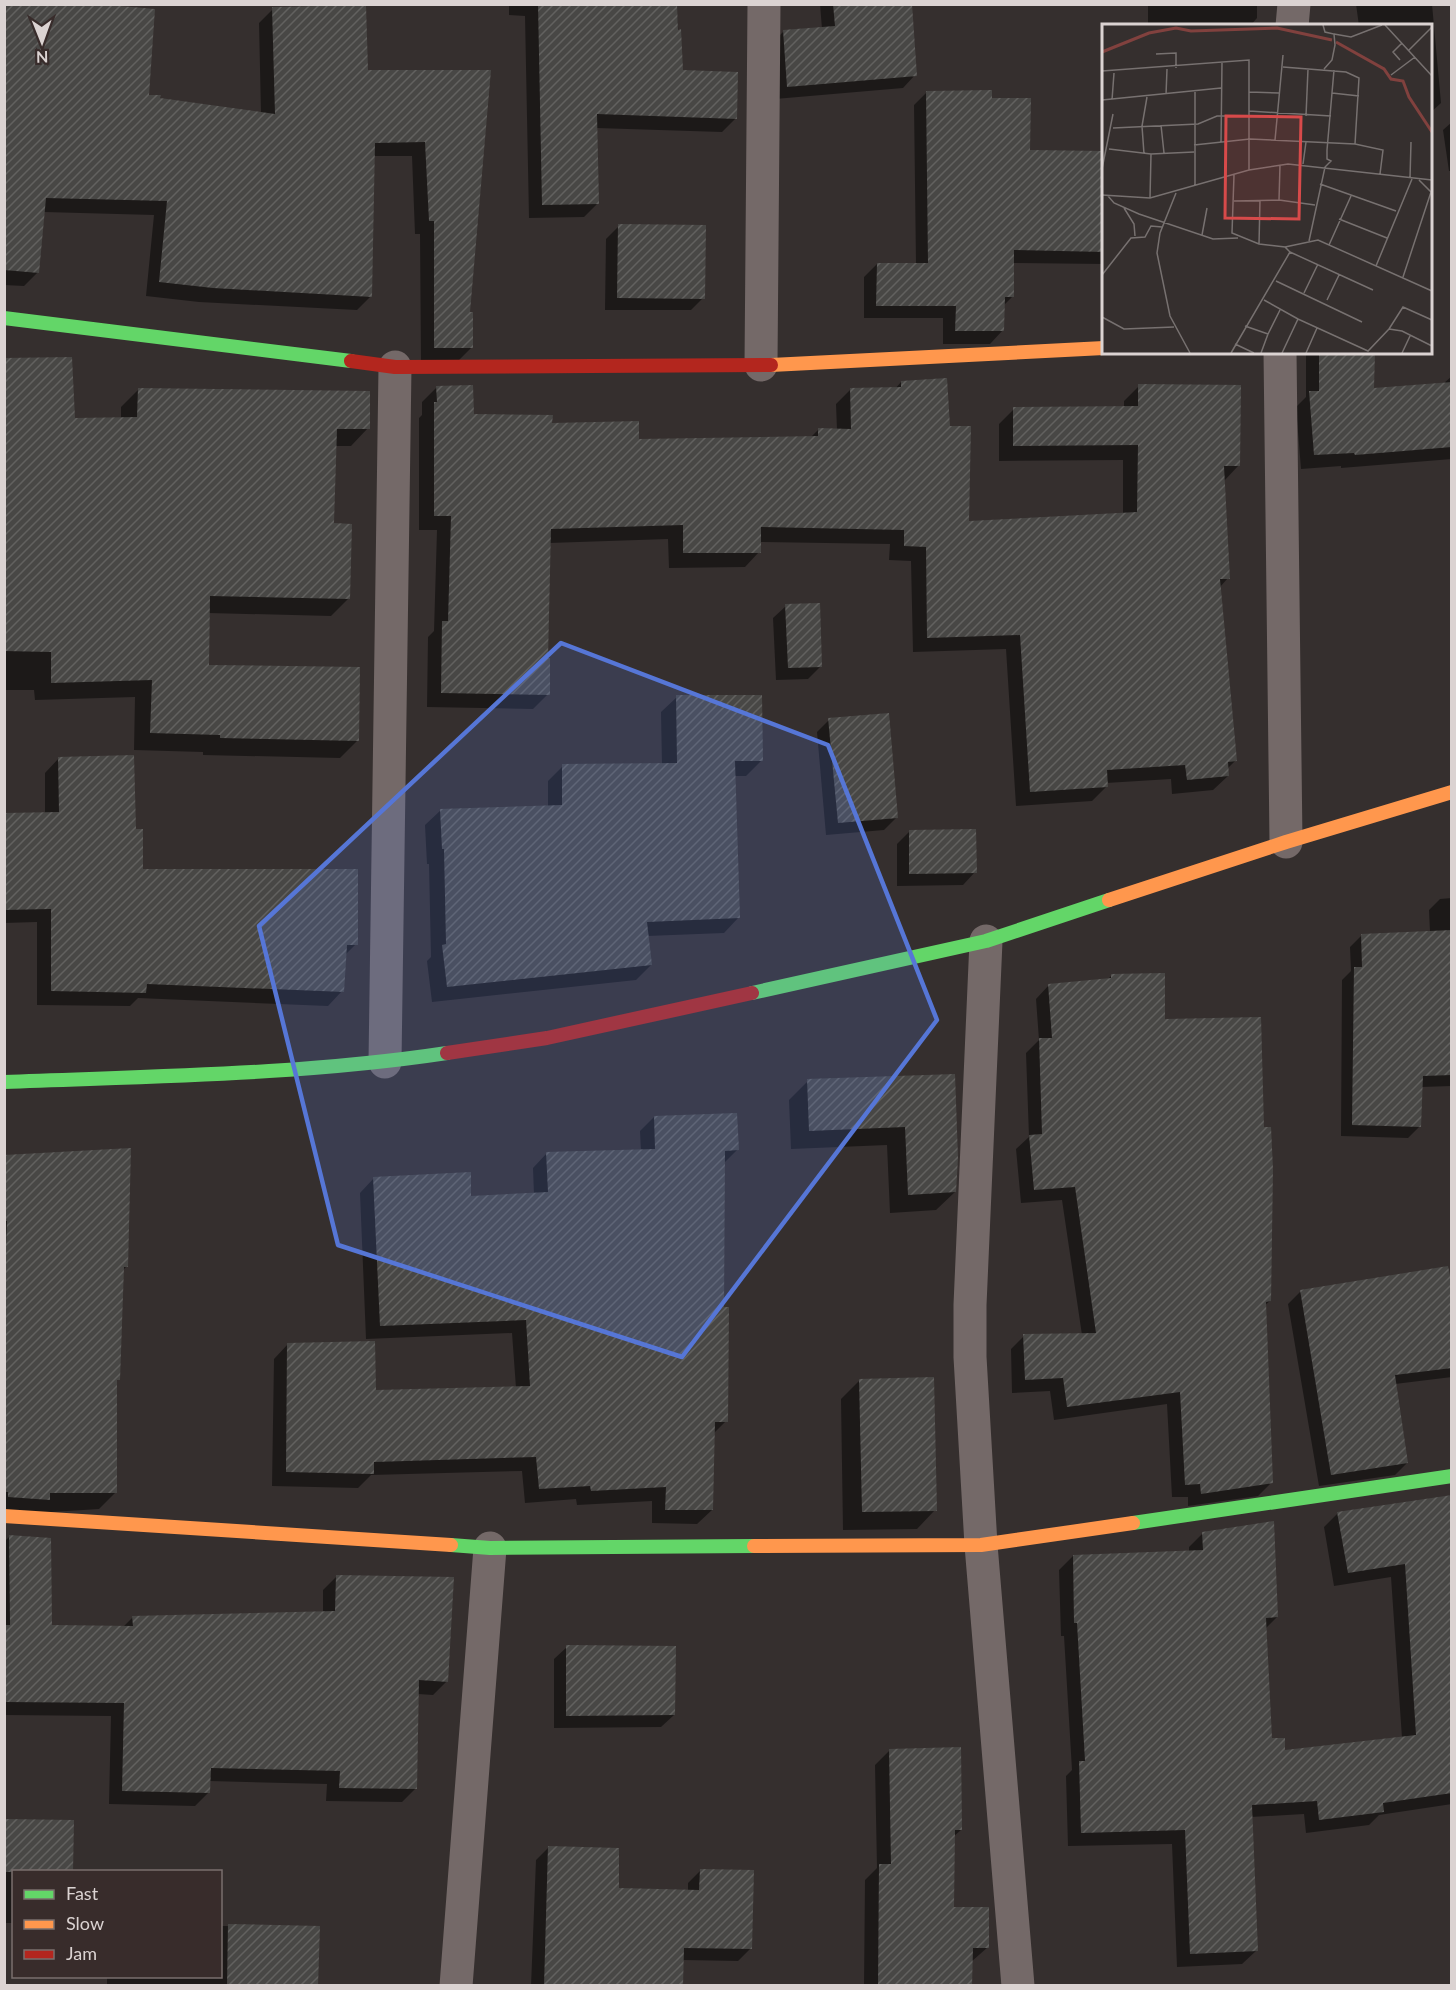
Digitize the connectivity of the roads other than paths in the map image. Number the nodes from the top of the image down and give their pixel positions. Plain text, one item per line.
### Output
1 (764, 4) edge
2 (1293, 4) edge
3 (1292, 24) edge
4 (4, 318) edge
5 (1102, 348) edge
6 (1280, 354) edge
7 (761, 364) junction
8 (395, 367) junction
9 (1452, 792) edge
10 (1286, 842) junction
11 (986, 941) junction
12 (385, 1062) junction
13 (4, 1082) edge
14 (1452, 1476) edge
15 (4, 1516) edge
16 (981, 1545) junction
17 (490, 1548) junction
18 (456, 1986) edge
19 (1018, 1986) edge

1 - 7 street
2 - 3 street
4 - 8 street
5 - 7 street
6 - 10 street
7 - 8 street
8 - 12 street
9 - 10 street
10 - 11 street
11 - 12 street
11 - 16 street
12 - 13 street
14 - 16 street
15 - 17 street
16 - 17 street
16 - 19 street
17 - 18 street

